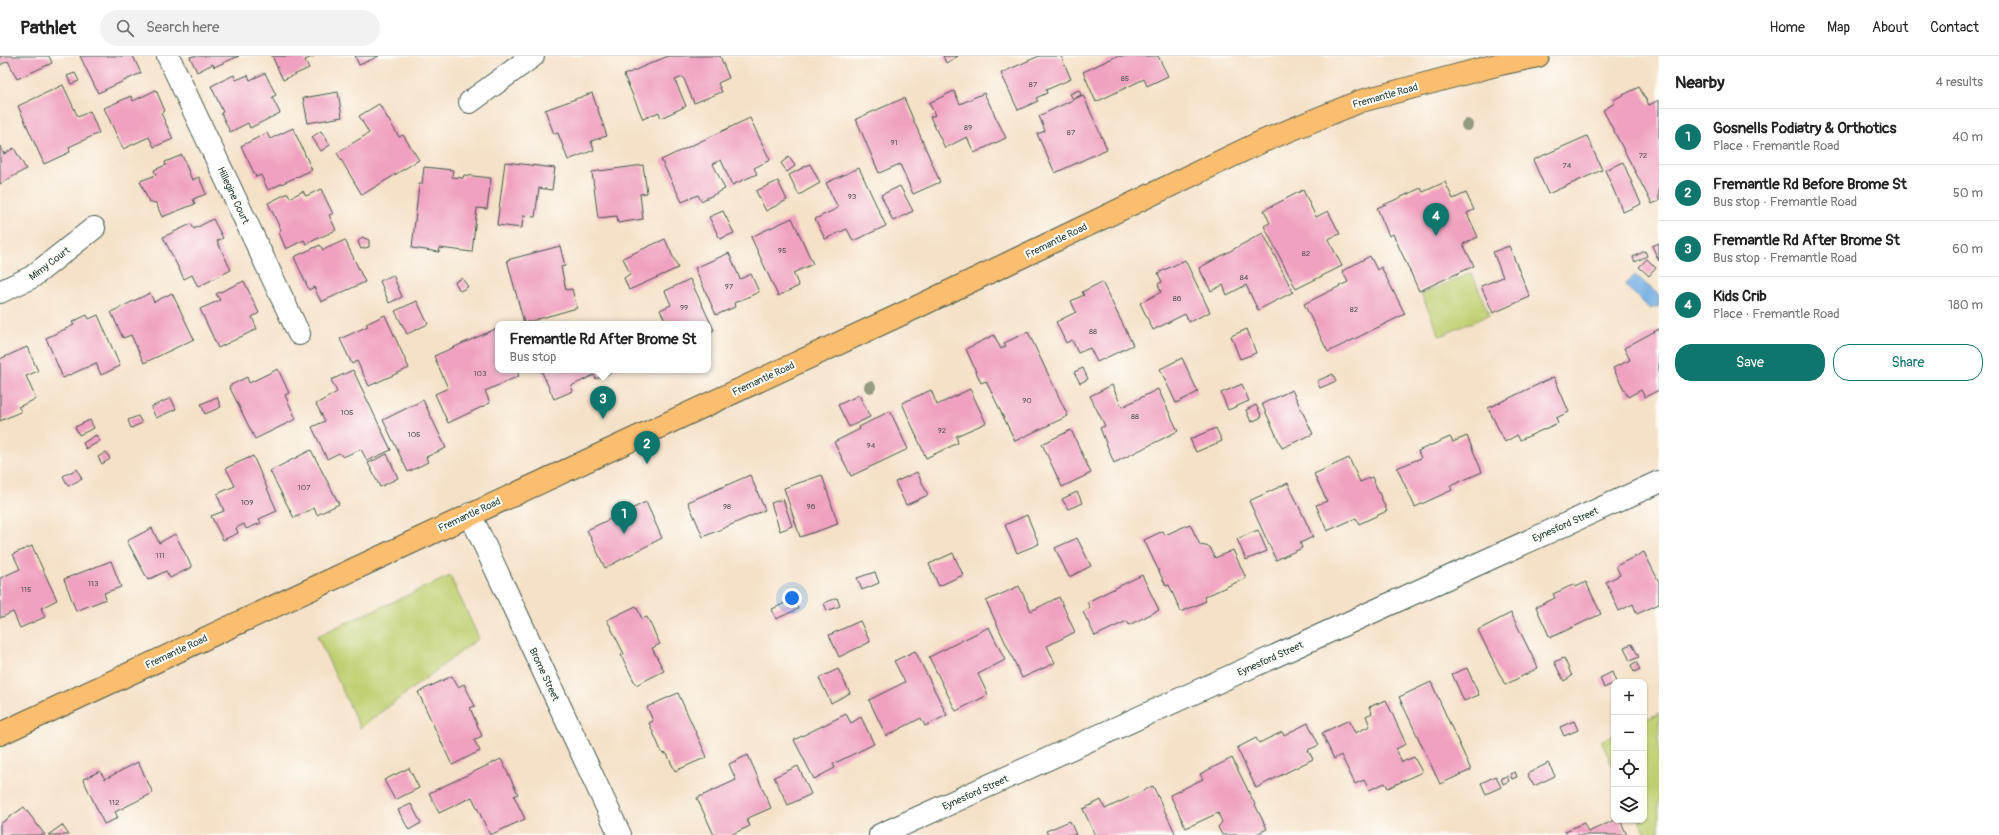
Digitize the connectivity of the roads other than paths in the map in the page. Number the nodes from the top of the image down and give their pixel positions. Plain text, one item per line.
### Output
1 (168, 56) edge
2 (533, 56) edge
3 (1538, 56) edge
4 (470, 102) dead end
5 (94, 228) dead end
6 (0, 292) edge
7 (300, 334) dead end
8 (1659, 482) edge
9 (470, 514) junction
10 (0, 734) edge
11 (620, 835) edge
12 (880, 835) edge

1 - 7 street, Hillegine Court
2 - 4 street
3 - 9 main road, Fremantle Road
5 - 6 street, Mimy Court
8 - 12 street, Eynesford Street
9 - 10 main road, Fremantle Road
9 - 11 street, Brome Street

